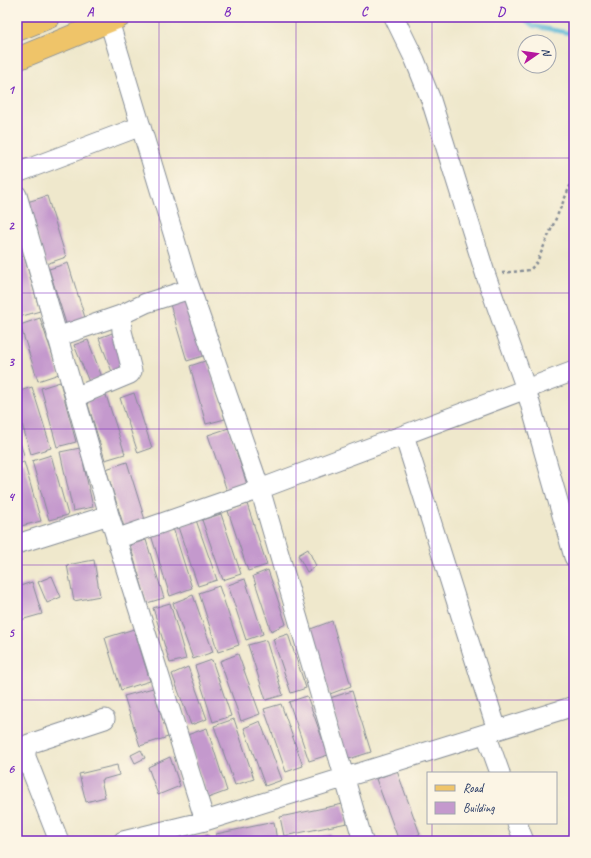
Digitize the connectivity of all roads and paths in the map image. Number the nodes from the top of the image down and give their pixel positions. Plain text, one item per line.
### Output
1 (49, 17) edge
2 (394, 17) edge
3 (114, 19) edge
4 (17, 30) edge
5 (17, 59) edge
6 (141, 126) junction
7 (17, 173) edge
8 (574, 177) edge
9 (17, 195) edge
10 (486, 276) junction
11 (190, 288) junction
12 (121, 316) junction
13 (57, 337) junction
14 (574, 371) edge
15 (526, 388) junction
16 (75, 397) junction
17 (404, 435) junction
18 (260, 489) junction
19 (109, 515) junction
20 (116, 539) junction
21 (17, 544) edge
22 (574, 557) edge
23 (574, 706) edge
24 (105, 719) dead end
25 (491, 732) junction
26 (500, 772) edge
27 (344, 778) junction
28 (205, 821) junction
29 (517, 824) edge
30 (58, 841) edge
31 (123, 841) edge
32 (363, 841) edge
33 (524, 841) edge

1 - 4 main road
2 - 10 street
3 - 5 main road
3 - 6 street
6 - 7 street
6 - 11 street
8 - 10 path
9 - 13 street
10 - 15 street
11 - 12 street
11 - 18 street
12 - 13 street
12 - 16 street
13 - 16 street
14 - 15 street
15 - 17 street
15 - 22 street
16 - 19 street
17 - 18 street
17 - 25 street
18 - 20 street
18 - 27 street
19 - 20 street
19 - 21 street
20 - 28 street
23 - 25 street
24 - 30 street
25 - 26 street
25 - 27 street
27 - 28 street
27 - 32 street
28 - 31 street
29 - 33 street

